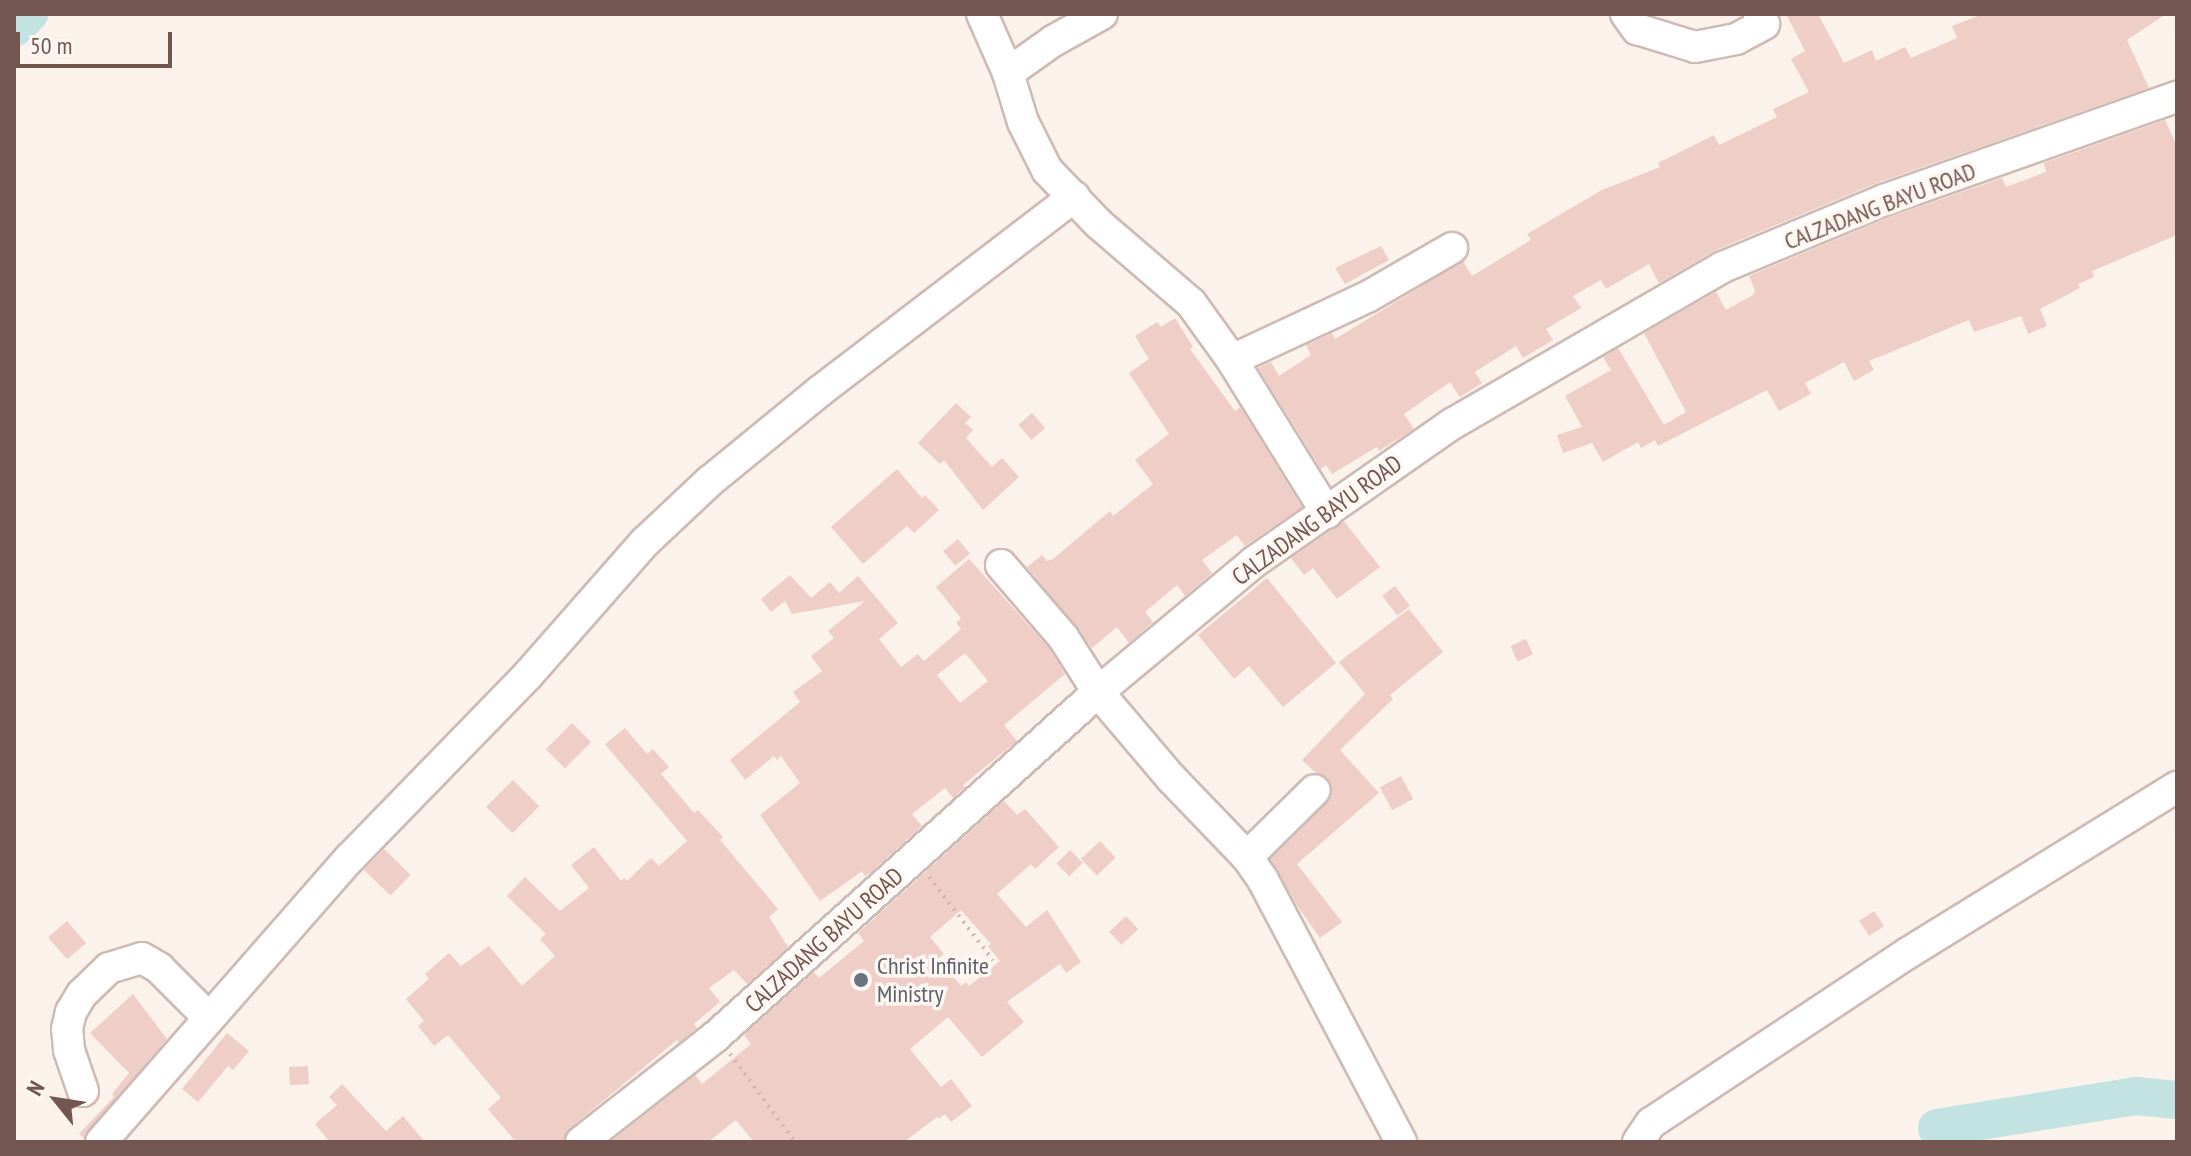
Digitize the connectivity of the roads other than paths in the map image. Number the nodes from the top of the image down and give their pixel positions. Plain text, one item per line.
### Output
1 (982, 14) edge
2 (1102, 14) edge
3 (1626, 14) edge
4 (1759, 14) edge
5 (1008, 73) junction
6 (2177, 97) edge
7 (1074, 197) junction
8 (1452, 248) dead end
9 (1232, 360) junction
10 (1327, 513) junction
11 (1001, 565) dead end
12 (1098, 692) junction
13 (2177, 787) edge
14 (1315, 790) dead end
15 (1247, 857) junction
16 (208, 1017) junction
17 (83, 1091) dead end
18 (101, 1142) edge
19 (581, 1142) edge
20 (1401, 1142) edge
21 (1638, 1142) edge

1 - 5 street
2 - 5 street
3 - 4 street
5 - 7 street
6 - 10 street, CALZADANG BAYU ROAD
7 - 9 street
7 - 16 street
8 - 9 street
9 - 10 street
10 - 12 street, CALZADANG BAYU ROAD
11 - 12 street
12 - 15 street
12 - 19 street, CALZADANG BAYU ROAD
13 - 21 street
14 - 15 street
15 - 20 street
16 - 17 street
16 - 18 street

